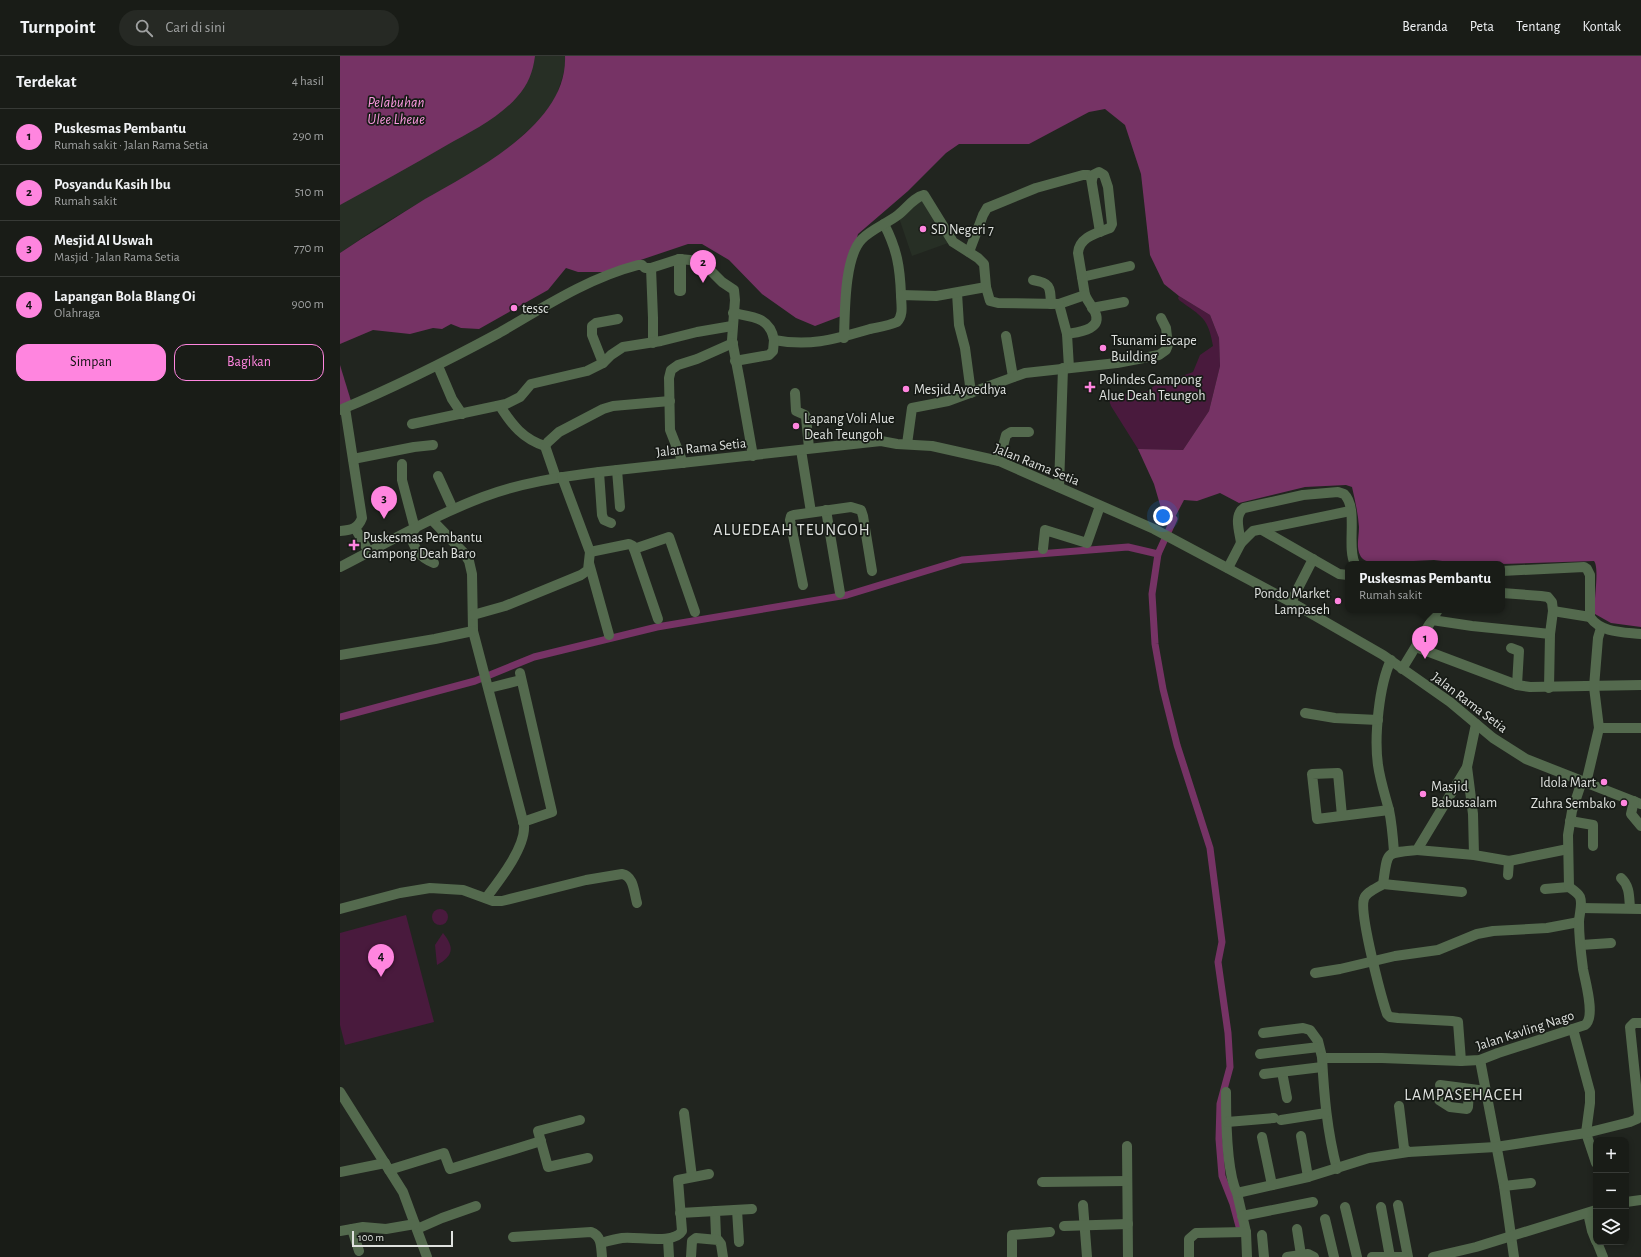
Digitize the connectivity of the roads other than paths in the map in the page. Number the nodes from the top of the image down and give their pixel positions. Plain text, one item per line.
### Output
1 (1092, 180) junction
2 (884, 224) junction
3 (1100, 232) junction
4 (969, 252) junction
5 (1130, 266) dead end
6 (651, 268) junction
7 (1082, 277) junction
8 (1033, 280) dead end
9 (986, 287) junction
10 (957, 293) junction
11 (901, 295) junction
12 (1085, 295) junction
13 (1124, 302) dead end
14 (1055, 304) junction
15 (1092, 308) junction
16 (733, 312) junction
17 (1161, 318) dead end
18 (618, 319) dead end
19 (732, 326) junction
20 (1067, 334) junction
21 (1006, 336) dead end
22 (844, 338) junction
23 (774, 340) junction
24 (653, 342) junction
25 (733, 343) junction
26 (735, 361) junction
27 (603, 363) junction
28 (438, 366) junction
29 (1066, 368) junction
30 (1013, 377) junction
31 (795, 393) dead end
32 (970, 393) junction
33 (670, 401) junction
34 (500, 406) junction
35 (342, 409) edge
36 (462, 414) junction
37 (412, 424) dead end
38 (1028, 432) dead end
39 (907, 444) junction
40 (433, 445) dead end
41 (545, 446) junction
42 (805, 449) junction
43 (753, 456) junction
44 (353, 459) junction
45 (1000, 461) junction
46 (683, 463) junction
47 (402, 464) dead end
48 (617, 470) junction
49 (599, 472) junction
50 (438, 476) dead end
51 (559, 478) junction
52 (1059, 487) junction
53 (1100, 506) junction
54 (620, 507) dead end
55 (453, 509) junction
56 (826, 510) junction
57 (1350, 511) junction
58 (811, 512) junction
59 (432, 520) junction
60 (611, 523) dead end
61 (355, 528) junction
62 (412, 530) junction
63 (1262, 530) junction
64 (340, 531) edge
65 (1241, 543) junction
66 (634, 549) junction
67 (1043, 549) dead end
68 (369, 552) junction
69 (590, 552) junction
70 (1313, 559) junction
71 (1354, 561) edge
72 (434, 563) dead end
73 (589, 563) junction
74 (340, 567) edge
75 (1228, 568) junction
76 (872, 571) dead end
77 (1505, 571) edge
78 (1345, 575) edge
79 (803, 585) dead end
80 (840, 593) dead end
81 (1505, 593) edge
82 (1291, 602) junction
83 (1553, 610) junction
84 (695, 612) dead end
85 (1436, 613) edge
86 (473, 615) junction
87 (1590, 617) junction
88 (658, 619) dead end
89 (1432, 620) junction
90 (1601, 628) junction
91 (473, 631) junction
92 (1550, 634) junction
93 (1641, 634) edge
94 (610, 635) dead end
95 (1416, 648) junction
96 (1511, 648) dead end
97 (340, 655) edge
98 (1391, 660) junction
99 (1402, 669) junction
100 (488, 685) junction
101 (1517, 685) junction
102 (1641, 685) edge
103 (1594, 687) junction
104 (1549, 688) junction
105 (1305, 713) dead end
106 (1378, 720) junction
107 (1476, 724) junction
108 (1598, 728) junction
109 (1641, 728) edge
110 (1467, 767) junction
111 (1584, 782) junction
112 (1637, 803) edge
113 (1389, 810) junction
114 (1342, 816) junction
115 (1570, 820) junction
116 (523, 822) junction
117 (1641, 826) edge
118 (1593, 846) dead end
119 (1568, 849) junction
120 (1418, 850) junction
121 (1394, 852) junction
122 (1474, 855) junction
123 (1509, 861) junction
124 (1508, 875) dead end
125 (1621, 878) dead end
126 (1383, 884) junction
127 (1569, 887) junction
128 (1546, 889) dead end
129 (1462, 892) dead end
130 (486, 898) junction
131 (637, 903) dead end
132 (1581, 908) junction
133 (1630, 908) junction
134 (340, 909) edge
135 (1641, 909) edge
136 (1579, 922) junction
137 (1611, 942) dead end
138 (1581, 945) junction
139 (1374, 962) junction
140 (1315, 973) dead end
141 (1641, 1023) edge
142 (1573, 1029) junction
143 (1263, 1033) dead end
144 (1320, 1052) junction
145 (1260, 1054) dead end
146 (1480, 1060) junction
147 (1461, 1061) junction
148 (1322, 1067) junction
149 (1282, 1072) junction
150 (1264, 1074) dead end
151 (1440, 1085) dead end
152 (1469, 1090) junction
153 (1486, 1091) junction
154 (340, 1092) edge
155 (1226, 1092) dead end
156 (1287, 1098) dead end
157 (1639, 1099) edge
158 (1439, 1100) dead end
159 (1399, 1106) dead end
160 (344, 1107) edge
161 (684, 1113) dead end
162 (1326, 1113) junction
163 (580, 1120) dead end
164 (1227, 1122) junction
165 (1586, 1133) junction
166 (1301, 1136) dead end
167 (1262, 1137) dead end
168 (541, 1141) junction
169 (1127, 1146) dead end
170 (1496, 1147) junction
171 (1408, 1152) junction
172 (1593, 1154) edge
173 (588, 1158) dead end
174 (387, 1166) junction
175 (1336, 1169) junction
176 (340, 1172) edge
177 (708, 1174) dead end
178 (692, 1177) junction
179 (1308, 1177) junction
180 (1127, 1181) junction
181 (1042, 1182) dead end
182 (1531, 1183) dead end
183 (1272, 1185) junction
184 (1504, 1186) junction
185 (1237, 1192) junction
186 (1641, 1200) edge
187 (1313, 1202) dead end
188 (1629, 1202) edge
189 (1083, 1205) dead end
190 (1398, 1205) dead end
191 (476, 1206) dead end
192 (1345, 1207) dead end
193 (1381, 1207) dead end
194 (752, 1209) dead end
195 (737, 1210) junction
196 (715, 1211) junction
197 (1592, 1212) edge
198 (680, 1213) junction
199 (1242, 1216) junction
200 (1325, 1219) dead end
201 (1084, 1224) junction
202 (1128, 1224) junction
203 (416, 1226) junction
204 (1064, 1226) dead end
205 (352, 1229) junction
206 (1297, 1230) dead end
207 (340, 1231) edge
208 (1050, 1232) dead end
209 (1246, 1232) junction
210 (1593, 1234) edge
211 (1262, 1235) dead end
212 (716, 1236) dead end
213 (1512, 1236) junction
214 (513, 1237) dead end
215 (668, 1239) junction
216 (739, 1242) dead end
217 (601, 1243) junction
218 (1598, 1245) edge
219 (359, 1251) dead end
220 (1301, 1255) junction
221 (427, 1257) edge
222 (602, 1257) edge
223 (669, 1257) edge
224 (691, 1257) edge
225 (722, 1257) edge
226 (1012, 1257) edge
227 (1086, 1257) edge
228 (1128, 1257) edge
229 (1189, 1257) edge
230 (1247, 1257) edge
231 (1264, 1257) edge
232 (1287, 1257) edge
233 (1314, 1257) edge
234 (1334, 1257) edge
235 (1357, 1257) edge
236 (1372, 1257) edge
237 (1390, 1257) edge
238 (1404, 1257) edge
239 (1408, 1257) edge
240 (1433, 1257) edge
241 (1514, 1257) edge
242 (1603, 1257) edge

1 - 3 street
1 - 3 street
1 - 4 street
2 - 4 street
2 - 11 street
2 - 22 street
3 - 7 street
4 - 9 street
5 - 7 street
6 - 16 street
6 - 24 street
6 - 28 street
7 - 12 street
8 - 14 street
9 - 10 street
9 - 14 street
10 - 11 street
10 - 32 street
11 - 22 street
12 - 14 street
12 - 15 street
13 - 15 street
14 - 20 street
15 - 20 street
16 - 19 street
16 - 23 street
17 - 29 street
18 - 27 street
19 - 24 street
19 - 25 street
20 - 29 street
21 - 30 street
22 - 23 street
23 - 26 street
24 - 27 street
25 - 26 street
25 - 33 street
26 - 43 street
27 - 34 street
28 - 35 street
28 - 36 street
29 - 30 street
29 - 52 street
30 - 32 street
31 - 42 street
32 - 39 street
33 - 41 street
33 - 46 street
34 - 36 street
34 - 41 street
35 - 44 street
36 - 37 street
38 - 45 street
39 - 42 street, Jalan Rama Setia
39 - 45 street, Jalan Rama Setia
40 - 44 street
41 - 51 street
42 - 43 street, Jalan Rama Setia
42 - 58 street
43 - 46 street, Jalan Rama Setia
44 - 61 street
45 - 52 street, Jalan Rama Setia
46 - 48 street, Jalan Rama Setia
47 - 62 street
48 - 49 street, Jalan Rama Setia
48 - 54 street
49 - 51 street, Jalan Rama Setia
49 - 60 street
50 - 55 street
51 - 55 street, Jalan Rama Setia
51 - 69 street
52 - 53 street, Jalan Rama Setia
53 - 67 street
53 - 75 street, Jalan Rama Setia
55 - 59 street, Jalan Rama Setia
56 - 58 street
56 - 76 street
56 - 80 street
57 - 63 street
57 - 65 street
57 - 71 street
58 - 79 street
59 - 62 street, Jalan Rama Setia
59 - 86 street
61 - 64 street
61 - 68 street
62 - 68 street, Jalan Rama Setia
62 - 72 street
63 - 65 street
63 - 70 street
65 - 75 street
66 - 69 street
66 - 84 street
66 - 88 street
68 - 74 street, Jalan Rama Setia
69 - 73 street
70 - 78 street
70 - 82 street
73 - 86 street
73 - 94 street
75 - 82 street, Jalan Rama Setia
77 - 87 street
81 - 83 street
82 - 98 street, Jalan Rama Setia
83 - 87 street
83 - 92 street
85 - 89 street
86 - 91 street
87 - 90 street
89 - 92 street
89 - 95 street
90 - 93 street
90 - 103 street
91 - 97 street
91 - 100 street
92 - 104 street
95 - 99 street
95 - 101 street
96 - 101 street
98 - 99 street, Jalan Rama Setia
98 - 106 street
99 - 107 street, Jalan Rama Setia
100 - 116 street
100 - 116 street
101 - 104 street
102 - 103 street
103 - 104 street
103 - 108 street
105 - 106 street
106 - 113 street
107 - 110 street
107 - 111 street, Jalan Rama Setia
108 - 109 street
108 - 111 street
110 - 120 street
110 - 122 street
111 - 112 street, Jalan Rama Setia
111 - 115 street
112 - 117 street
113 - 114 street
113 - 121 street
114 - 114 street
115 - 118 street
115 - 119 street
116 - 130 street
119 - 123 street
119 - 127 street
120 - 121 street
120 - 122 street
121 - 126 street
122 - 123 street
123 - 124 street
125 - 133 street
126 - 129 street
126 - 139 street
127 - 128 street
127 - 132 street, Jalan Kavling Nago
130 - 131 street
130 - 134 street
132 - 133 street
132 - 136 street, Jalan Kavling Nago
133 - 135 street
136 - 138 street, Jalan Kavling Nago
136 - 139 street
137 - 138 street
138 - 142 street, Jalan Kavling Nago
139 - 140 street
139 - 147 street
141 - 157 street
142 - 146 street, Jalan Kavling Nago
142 - 165 street
143 - 144 street
144 - 145 street, Jalan Kavling Nago
144 - 147 street, Jalan Kavling Nago
144 - 148 street
146 - 147 street, Jalan Kavling Nago
146 - 153 street
148 - 149 street
148 - 162 street
149 - 150 street
149 - 156 street
151 - 152 street
152 - 153 street
152 - 158 street
153 - 170 street
154 - 160 street
155 - 164 street
157 - 165 street
159 - 171 street
160 - 174 street
161 - 178 street
162 - 164 street
162 - 175 street
163 - 168 street
164 - 185 street
165 - 170 street
165 - 172 street
166 - 179 street
167 - 183 street
168 - 173 street
168 - 174 street
169 - 180 street
170 - 171 street
170 - 184 street
171 - 175 street
174 - 176 street
174 - 203 street
175 - 179 street
177 - 178 street
178 - 198 street
179 - 183 street
180 - 181 street
180 - 202 street
182 - 184 street
183 - 185 street
184 - 213 street
185 - 199 street
186 - 188 street
187 - 199 street
189 - 201 street
190 - 239 street
191 - 203 street
192 - 235 street
193 - 237 street
194 - 195 street
195 - 196 street
195 - 216 street
196 - 198 street
196 - 212 street
197 - 210 street
197 - 213 street
198 - 215 street
199 - 209 street
200 - 234 street
201 - 202 street
201 - 204 street
201 - 227 street
202 - 228 street
203 - 205 street
203 - 221 street
205 - 207 street
205 - 219 street
206 - 220 street
208 - 226 street
209 - 229 street
209 - 230 street
211 - 231 street
213 - 240 street
213 - 241 street
214 - 217 street
215 - 217 street
215 - 223 street
217 - 222 street
218 - 242 street
220 - 232 street
220 - 233 street
224 - 225 street
236 - 237 street
237 - 238 street

